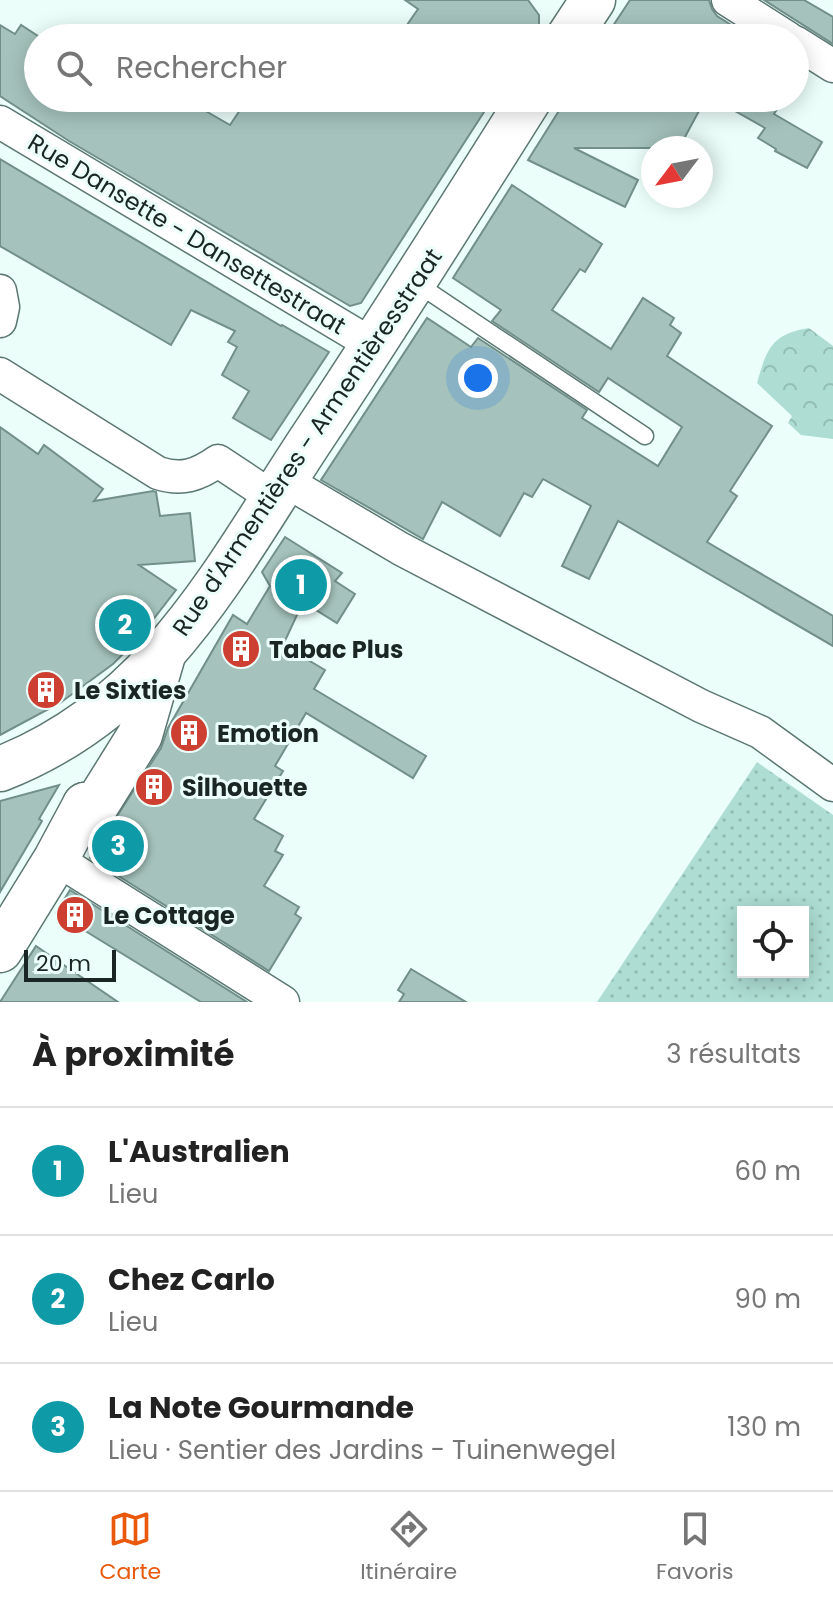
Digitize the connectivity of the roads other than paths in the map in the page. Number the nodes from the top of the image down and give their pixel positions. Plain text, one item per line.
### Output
1 (728, 0) edge
2 (766, 24) edge
3 (809, 51) edge
4 (833, 66) edge
5 (521, 112) edge
6 (0, 122) edge
7 (415, 282) junction
8 (0, 291) edge
9 (0, 321) edge
10 (373, 345) junction
11 (0, 374) edge
12 (645, 436) dead end
13 (278, 489) junction
14 (163, 655) junction
15 (41, 750) junction
16 (0, 769) edge
17 (833, 785) edge
18 (85, 805) junction
19 (56, 859) junction
20 (0, 950) edge
21 (283, 1002) edge

1 - 2 street
3 - 4 street
5 - 7 street, Rue d'Armentières - Armentièresstraat
6 - 10 street, Rue Dansette - Dansettestraat
7 - 10 street, Rue d'Armentières - Armentièresstraat
7 - 12 lane
8 - 9 street
10 - 13 street, Rue d'Armentières - Armentièresstraat
11 - 13 street
13 - 14 street, Rue d'Armentières - Armentièresstraat
13 - 17 street
14 - 15 street, Rue d'Armentières - Armentièresstraat
14 - 18 street
15 - 16 street, Rue d'Armentières - Armentièresstraat
15 - 18 street
18 - 19 street
19 - 20 street
19 - 21 street

